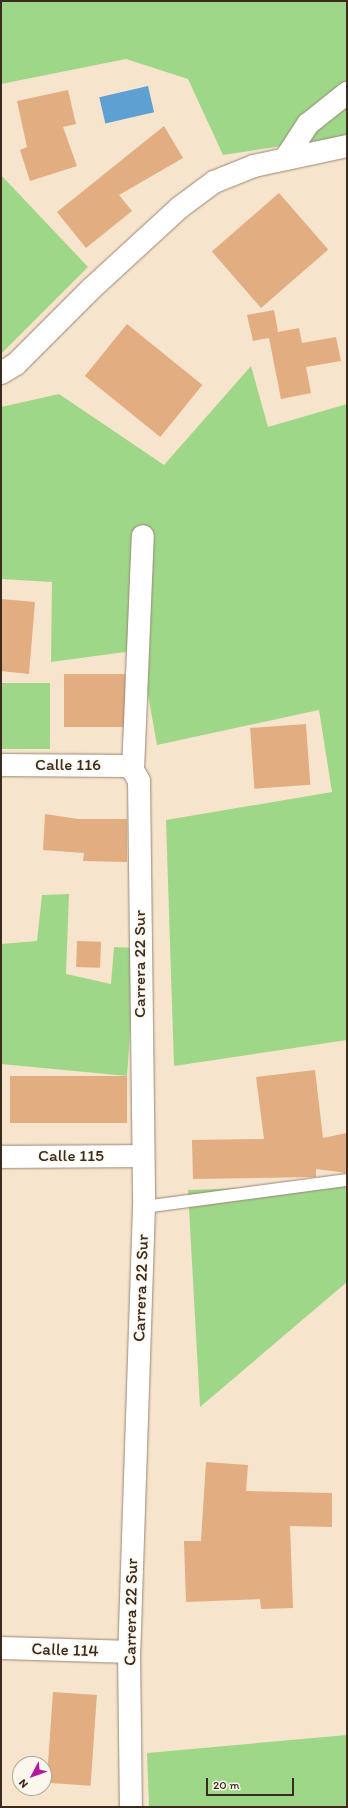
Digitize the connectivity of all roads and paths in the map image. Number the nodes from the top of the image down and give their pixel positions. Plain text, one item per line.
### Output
1 (347, 93) edge
2 (347, 146) edge
3 (285, 159) junction
4 (8, 369) edge
5 (143, 536) dead end
6 (1, 765) edge
7 (133, 770) junction
8 (142, 1156) junction
9 (1, 1157) edge
10 (347, 1180) edge
11 (144, 1207) junction
12 (1, 1648) edge
13 (129, 1652) junction
14 (130, 1807) edge

1 - 3 street
2 - 3 street
3 - 4 street
5 - 7 street
6 - 7 street, Calle 116
7 - 8 street, Carrera 22 Sur
8 - 9 street, Calle 115
8 - 11 street, Carrera 22 Sur
10 - 11 lane
11 - 13 street, Carrera 22 Sur
12 - 13 street, Calle 114
13 - 14 street, Carrera 22 Sur

